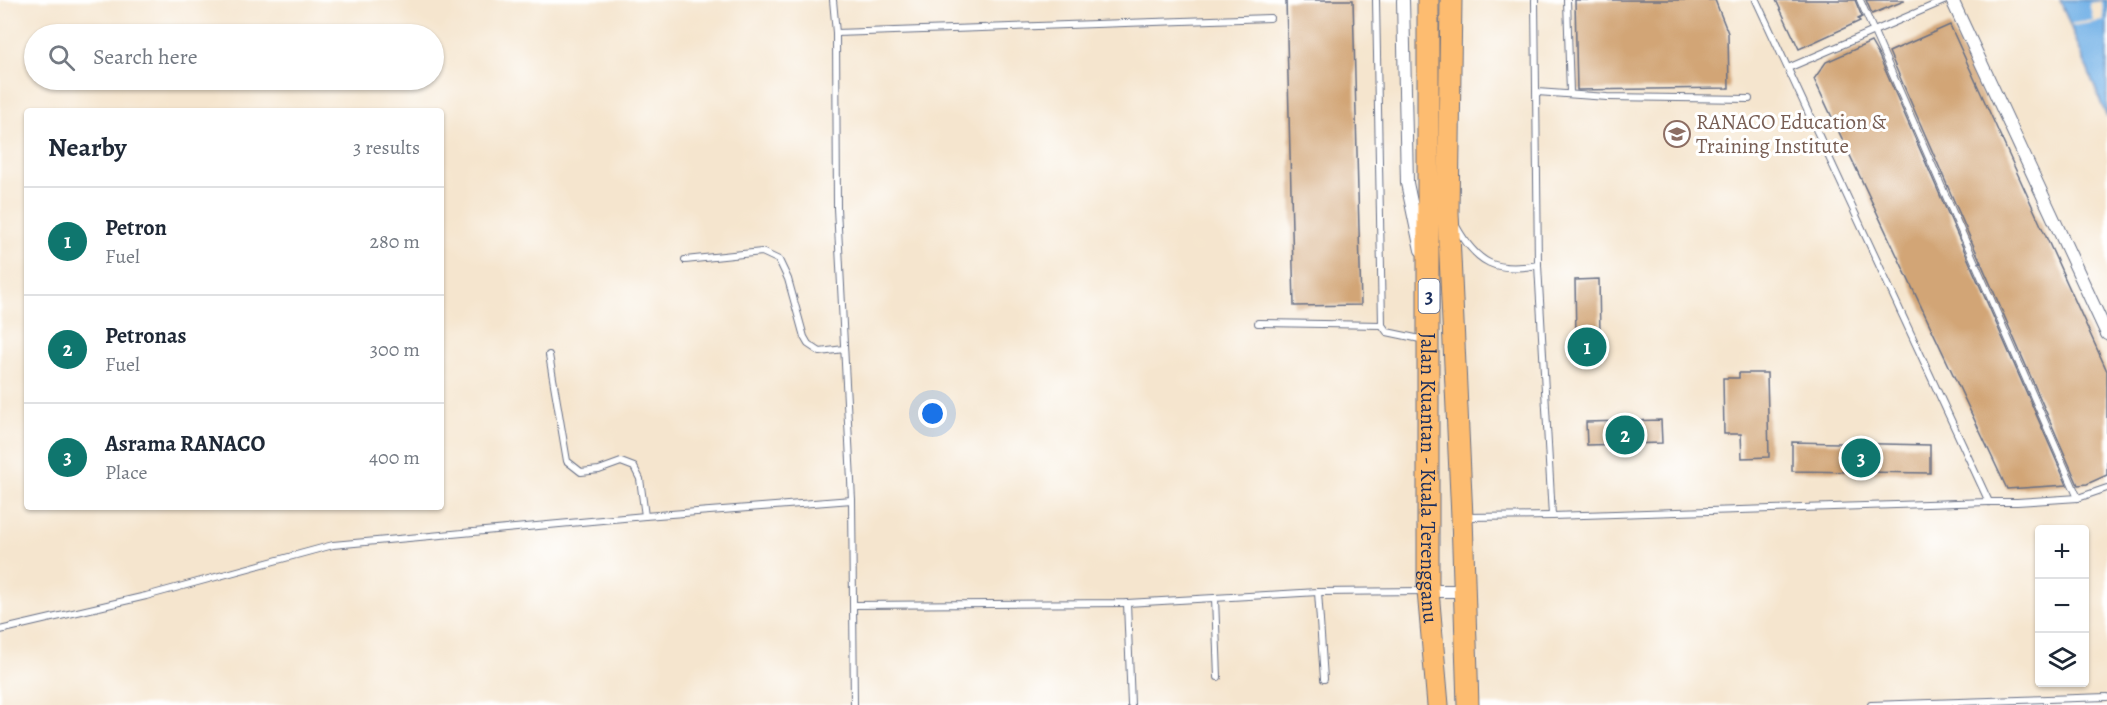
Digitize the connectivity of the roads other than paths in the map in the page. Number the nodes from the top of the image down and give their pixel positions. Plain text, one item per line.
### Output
1 (833, 0) edge
2 (1376, 0) edge
3 (1403, 0) edge
4 (1428, 0) edge
5 (1450, 0) edge
6 (1536, 0) edge
7 (1567, 0) edge
8 (1756, 0) edge
9 (1860, 0) edge
10 (1946, 0) edge
11 (1952, 0) edge
12 (1270, 18) dead end
13 (1874, 31) junction
14 (836, 33) junction
15 (1788, 68) junction
16 (1537, 92) junction
17 (1570, 93) junction
18 (1749, 99) dead end
19 (1448, 213) junction
20 (685, 260) dead end
21 (1538, 266) junction
22 (1430, 296) junction
23 (1258, 323) dead end
24 (1382, 326) junction
25 (2107, 334) edge
26 (1429, 341) junction
27 (844, 349) junction
28 (549, 354) dead end
29 (2107, 488) edge
30 (2078, 498) junction
31 (852, 500) junction
32 (1989, 502) junction
33 (645, 516) junction
34 (1552, 516) junction
35 (1462, 517) junction
36 (1428, 591) junction
37 (1465, 591) junction
38 (1318, 592) junction
39 (1215, 598) junction
40 (1127, 603) junction
41 (853, 605) junction
42 (0, 630) edge
43 (1218, 677) dead end
44 (1323, 679) dead end
45 (2107, 697) edge
46 (1881, 704) edge
47 (854, 705) edge
48 (1131, 705) edge
49 (1438, 705) edge
50 (1468, 705) edge
51 (1871, 705) edge

1 - 14 lane
2 - 24 lane
3 - 22 street
4 - 22 highway, Jalan Kuantan - Kuala Terengganu / 3
5 - 19 highway, Jalan Kuantan - Kuala Terengganu / 3
6 - 16 lane
7 - 17 lane
8 - 15 lane
9 - 13 lane
10 - 13 lane
11 - 25 street
12 - 14 lane
13 - 15 lane
13 - 30 lane
14 - 27 lane
15 - 32 lane
16 - 17 lane
16 - 21 lane
17 - 18 lane
19 - 21 lane
19 - 35 highway, Jalan Kuantan - Kuala Terengganu / 3
20 - 27 lane
21 - 34 lane
22 - 26 highway, Jalan Kuantan - Kuala Terengganu / 3
23 - 24 lane
24 - 26 lane
26 - 36 highway, Jalan Kuantan - Kuala Terengganu / 3
27 - 31 lane
28 - 33 lane
29 - 30 lane
30 - 32 lane
31 - 33 lane
31 - 41 lane
32 - 34 lane
33 - 42 lane
34 - 35 lane
35 - 37 highway, Jalan Kuantan - Kuala Terengganu / 3
36 - 37 street
36 - 38 lane
36 - 49 highway, Jalan Kuantan - Kuala Terengganu / 3
37 - 50 highway, Jalan Kuantan - Kuala Terengganu / 3
38 - 39 lane
38 - 44 lane
39 - 40 lane
39 - 43 lane
40 - 41 lane
40 - 48 lane
41 - 47 lane
45 - 46 lane
46 - 51 lane

